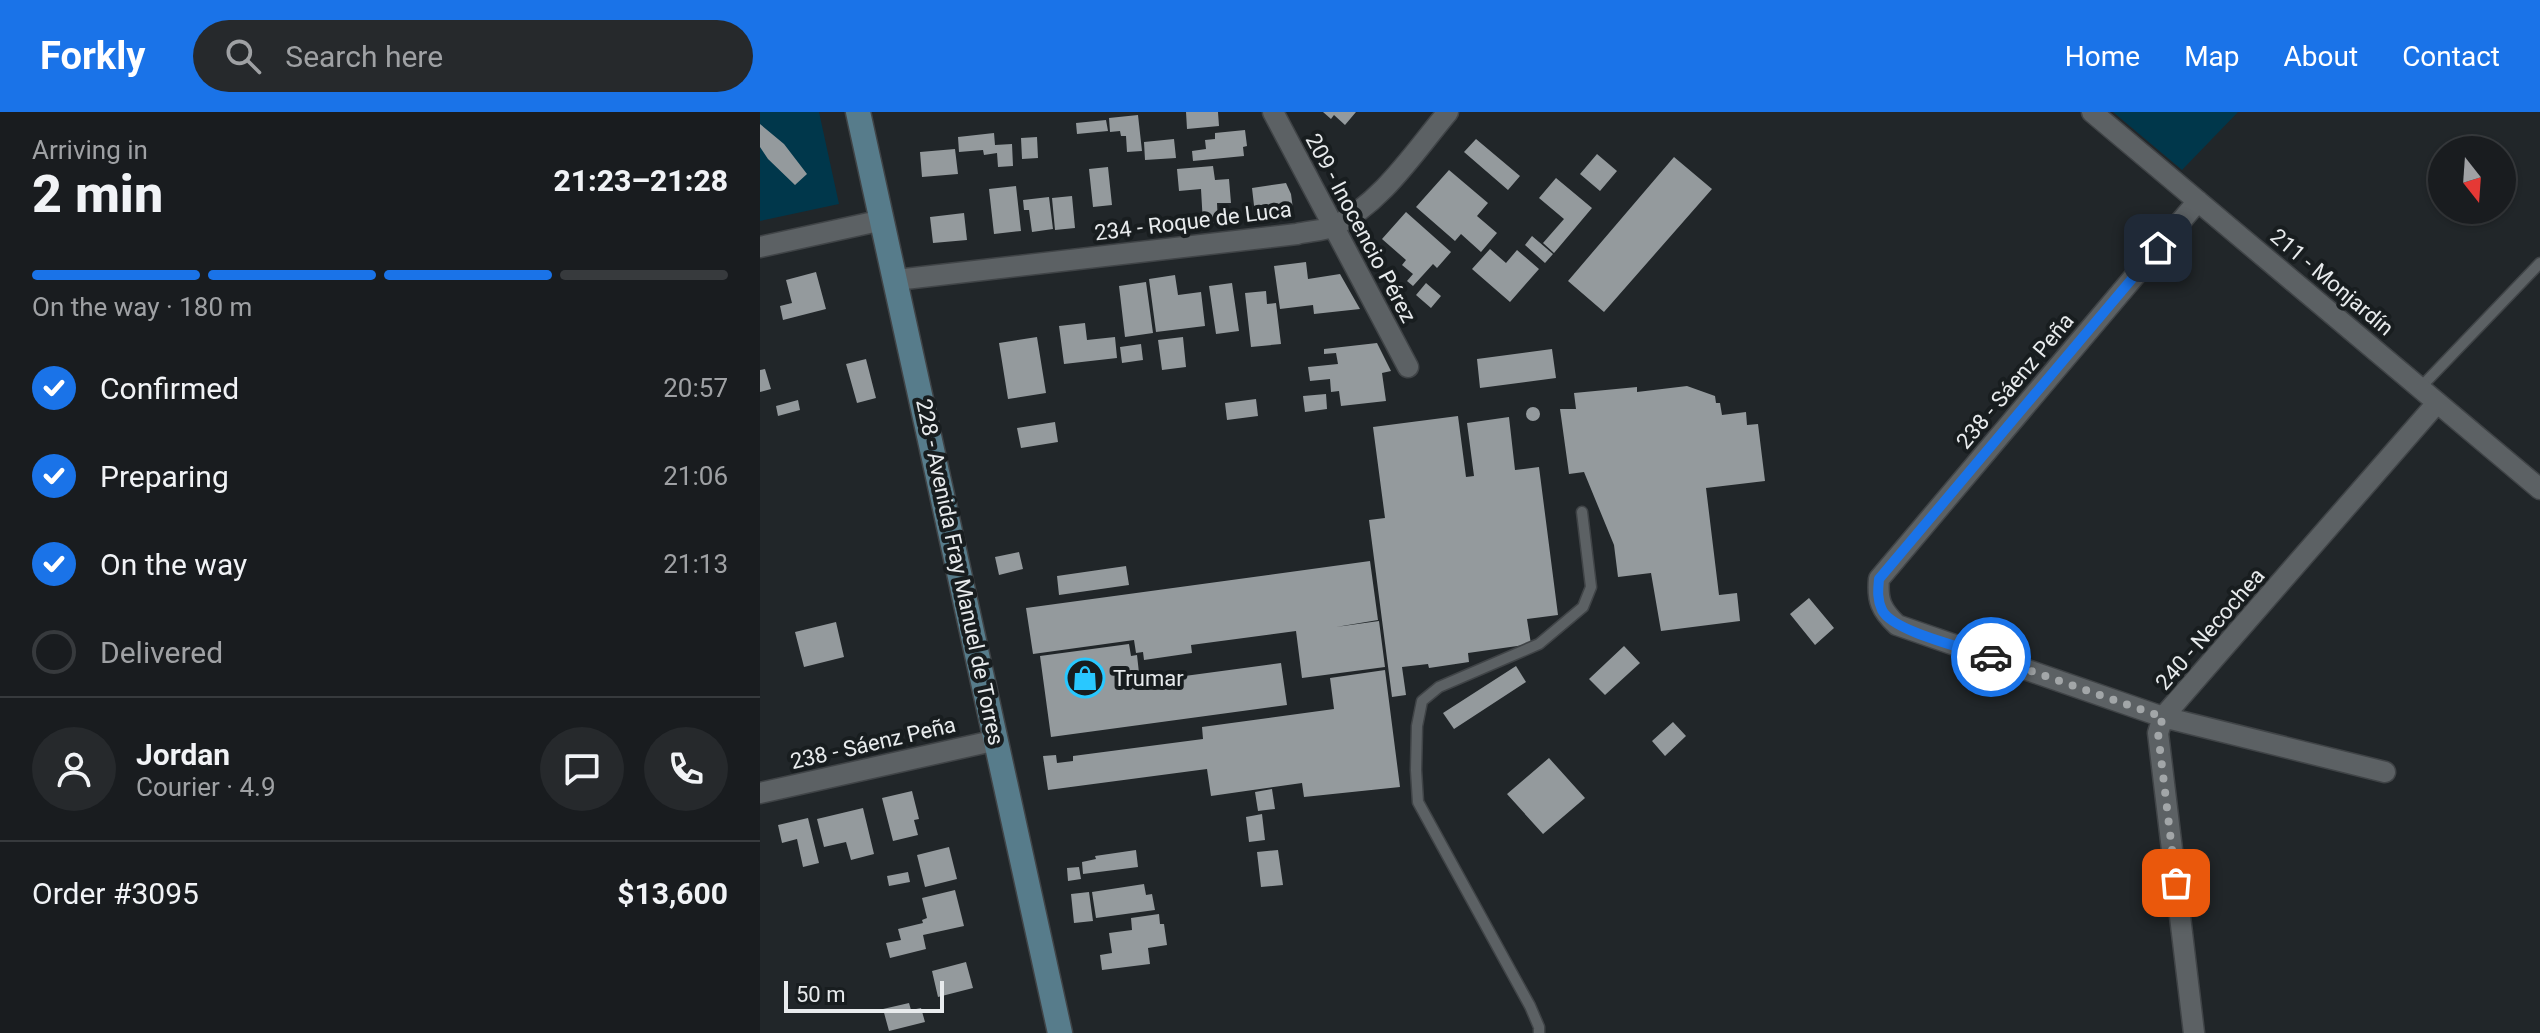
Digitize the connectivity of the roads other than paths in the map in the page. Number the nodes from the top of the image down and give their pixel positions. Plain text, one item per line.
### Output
1 (858, 112) edge
2 (1273, 112) edge
3 (1448, 112) edge
4 (2092, 112) edge
5 (2198, 201) junction
6 (883, 220) junction
7 (1332, 227) junction
8 (760, 247) edge
9 (2540, 263) edge
10 (896, 280) junction
11 (1408, 367) dead end
12 (2420, 388) junction
13 (2437, 403) junction
14 (2540, 489) edge
15 (1582, 512) dead end
16 (2163, 717) junction
17 (997, 740) junction
18 (2385, 772) dead end
19 (760, 793) edge
20 (1060, 1033) edge
21 (1539, 1033) edge
22 (2194, 1033) edge

1 - 6 main road, 228 - Avenida Fray Manuel de Torres
2 - 7 street, 209 - Inocencio Pérez
3 - 7 street, 234 - Roque de Luca
4 - 5 street, 211 - Monjardín
5 - 12 street, 211 - Monjardín
5 - 16 street, 238 - Sáenz Peña
6 - 8 street
6 - 10 main road, 228 - Avenida Fray Manuel de Torres
7 - 10 street, 234 - Roque de Luca
7 - 11 street, 209 - Inocencio Pérez
9 - 12 lane
10 - 17 main road, 228 - Avenida Fray Manuel de Torres
12 - 13 street, 211 - Monjardín
13 - 14 street, 211 - Monjardín
13 - 16 street, 240 - Necochea
15 - 21 lane
16 - 18 street
16 - 22 street, 240 - Necochea
17 - 19 street, 238 - Sáenz Peña
17 - 20 main road, 228 - Avenida Fray Manuel de Torres

